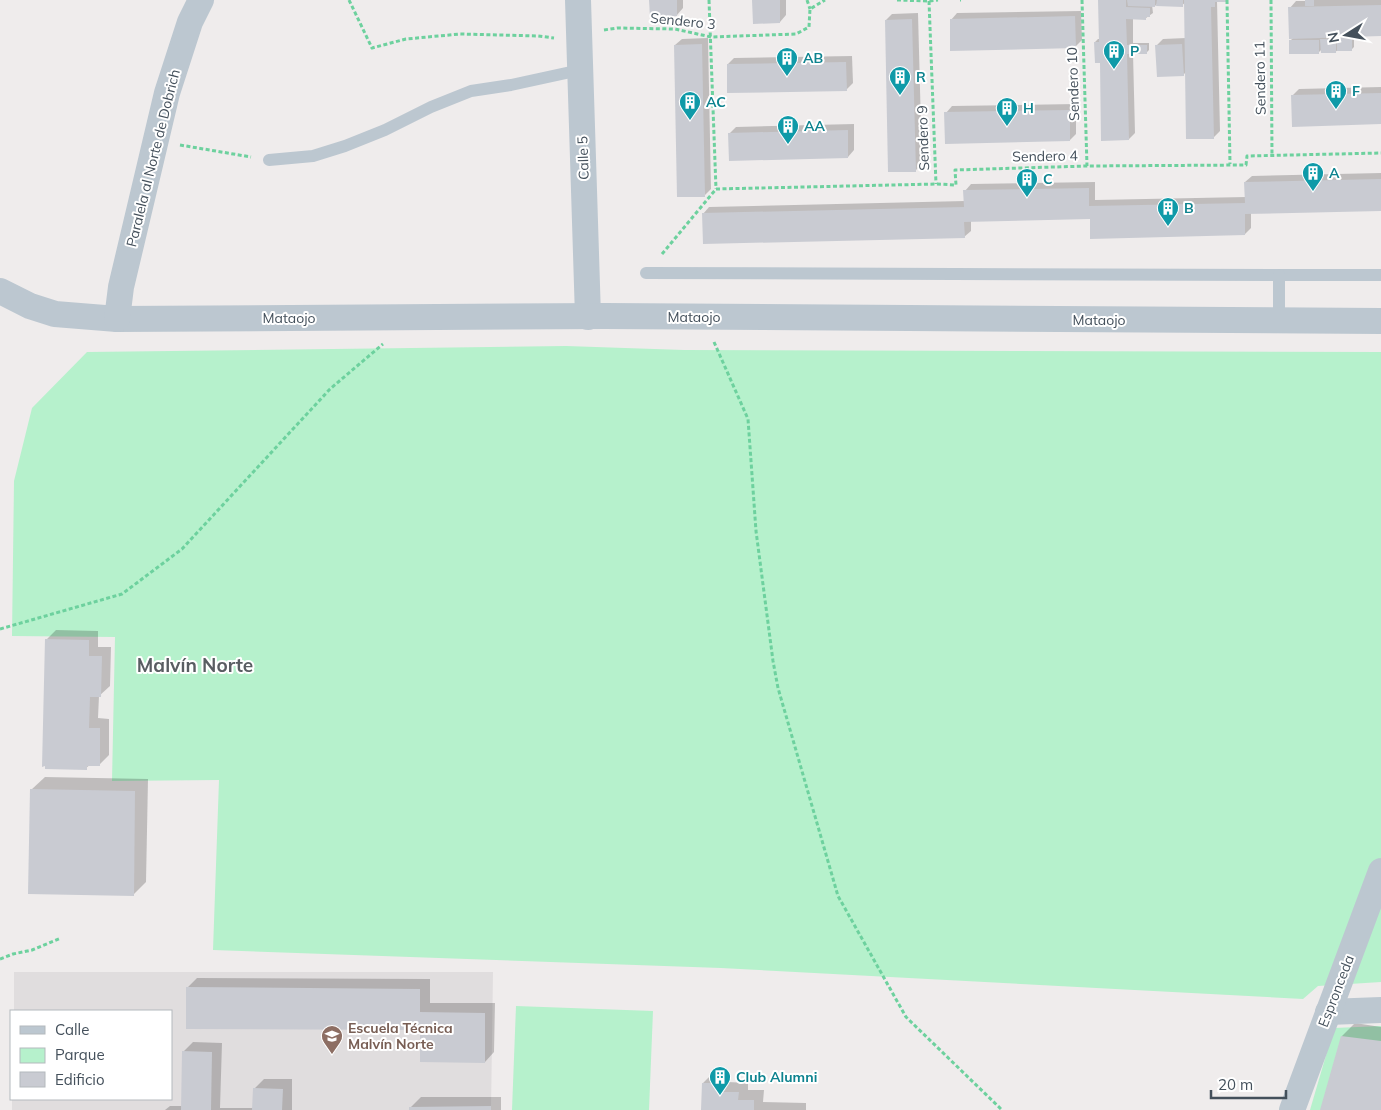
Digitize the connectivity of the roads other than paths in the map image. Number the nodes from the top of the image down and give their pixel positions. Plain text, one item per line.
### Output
1 (201, 0) edge
2 (578, 0) edge
3 (580, 70) junction
4 (268, 160) road end
5 (646, 273) dead end
6 (1381, 274) edge
7 (1279, 275) junction
8 (3, 301) edge
9 (588, 317) junction
10 (117, 319) junction
11 (1381, 321) edge
12 (1279, 322) junction
13 (1381, 871) edge
14 (1381, 1010) edge
15 (1328, 1012) junction
16 (1292, 1110) edge

1 - 10 street, Paralela al Norte de Dobrich
2 - 3 street, Calle 5
3 - 4 lane
3 - 9 street, Calle 5
5 - 7 lane
6 - 7 lane
7 - 12 lane
8 - 10 street, Mataojo
9 - 10 street, Mataojo
9 - 12 street, Mataojo
11 - 12 street, Mataojo
13 - 15 street, Espronceda
14 - 15 street
15 - 16 street, Espronceda

